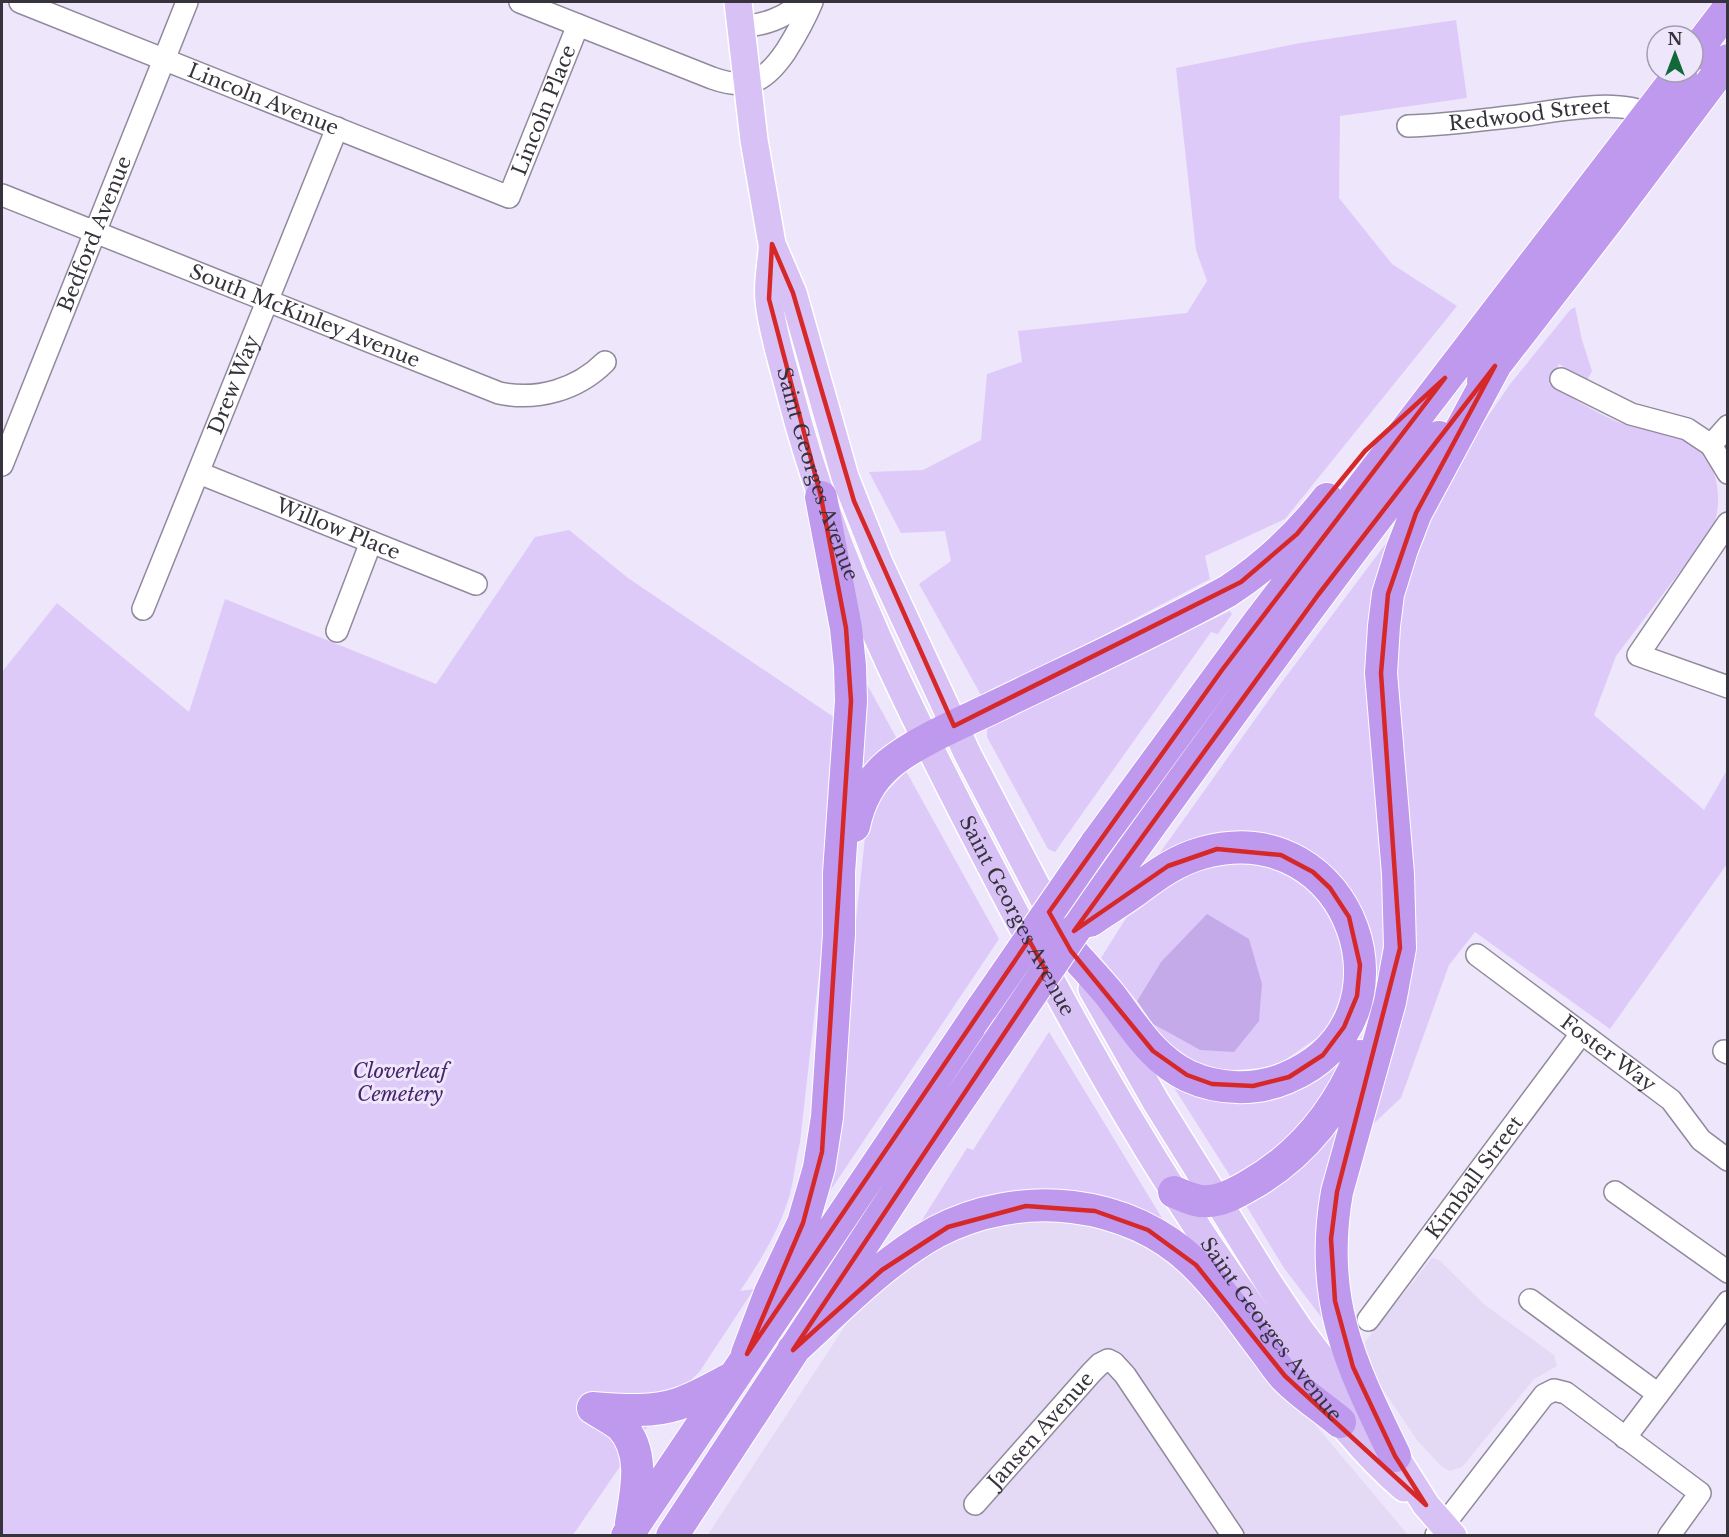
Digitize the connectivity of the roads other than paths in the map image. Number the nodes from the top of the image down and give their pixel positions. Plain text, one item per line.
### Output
1 (20, 2) edge
2 (187, 2) edge
3 (520, 2) edge
4 (803, 2) edge
5 (812, 2) edge
6 (1728, 9) edge
7 (739, 14) edge
8 (578, 25) junction
9 (1705, 39) edge
10 (164, 59) junction
11 (1728, 60) edge
12 (747, 84) junction
13 (1672, 84) edge
14 (1648, 116) junction
15 (1408, 126) dead end
16 (337, 128) junction
17 (2, 195) edge
18 (509, 197) joint
19 (93, 231) junction
20 (772, 244) junction
21 (267, 301) junction
22 (604, 362) dead end
23 (1495, 366) junction
24 (1445, 378) junction
25 (1561, 379) dead end
26 (1728, 426) edge
27 (1711, 445) junction
28 (2, 465) edge
29 (199, 473) junction
30 (1728, 473) edge
31 (821, 497) junction
32 (1728, 524) edge
33 (371, 542) junction
34 (476, 585) dead end
35 (142, 609) dead end
36 (337, 631) dead end
37 (891, 669) junction
38 (936, 687) junction
39 (1728, 687) edge
40 (954, 726) junction
41 (927, 741) junction
42 (1123, 885) junction
43 (1399, 915) junction
44 (839, 934) junction
45 (1073, 941) junction
46 (1477, 955) dead end
47 (1581, 1034) junction
48 (1728, 1160) edge
49 (1174, 1192) junction
50 (1615, 1192) dead end
51 (1216, 1200) junction
52 (1728, 1272) edge
53 (1530, 1300) dead end
54 (1728, 1302) edge
55 (1368, 1320) dead end
56 (793, 1350) junction
57 (739, 1366) junction
58 (1659, 1394) junction
59 (1340, 1422) junction
60 (1625, 1438) junction
61 (1395, 1456) junction
62 (694, 1500) junction
63 (975, 1504) dead end
64 (1439, 1525) edge
65 (629, 1533) edge
66 (672, 1536) edge
67 (694, 1536) edge
68 (1233, 1536) edge
69 (1669, 1536) edge

1 - 10 street, Lincoln Avenue
2 - 10 street, Bedford Avenue
3 - 8 street
4 - 7 street
5 - 12 street
6 - 9 highway
7 - 12 main road, Saint Georges Avenue
8 - 12 street
8 - 18 street, Lincoln Place
10 - 16 street, Lincoln Avenue
10 - 19 street, Bedford Avenue
11 - 23 highway
12 - 20 main road, Saint Georges Avenue
13 - 14 highway
14 - 15 street, Redwood Street
14 - 24 highway
16 - 18 street, Lincoln Avenue
16 - 21 street, Drew Way
17 - 19 street, South McKinley Avenue
19 - 21 street, South McKinley Avenue
19 - 28 street, Bedford Avenue
20 - 31 main road, Saint Georges Avenue
20 - 38 main road, Saint Georges Avenue
21 - 22 street, South McKinley Avenue
21 - 29 street, Drew Way
23 - 42 highway
23 - 43 highway
24 - 40 highway
24 - 57 highway, bridge
25 - 27 street
26 - 27 street
27 - 30 street
29 - 33 street, Willow Place
29 - 35 street, Drew Way
31 - 37 main road, Saint Georges Avenue
31 - 44 highway
32 - 39 street
33 - 34 street, Willow Place
33 - 36 street
37 - 38 main road
37 - 41 main road, Saint Georges Avenue
38 - 40 main road, Saint Georges Avenue
40 - 41 highway
40 - 45 main road, Saint Georges Avenue
41 - 44 highway
41 - 49 main road, Saint Georges Avenue
42 - 45 highway
42 - 45 highway
43 - 51 highway
43 - 61 highway
44 - 57 highway
45 - 51 main road, Saint Georges Avenue
45 - 56 highway, bridge
46 - 47 street, Foster Way
47 - 48 street, Foster Way
47 - 55 street, Kimball Street
49 - 51 highway
49 - 59 main road, Saint Georges Avenue
50 - 52 street
51 - 61 main road, Saint Georges Avenue
53 - 58 street
54 - 58 street
56 - 59 highway
56 - 62 highway
57 - 65 highway
57 - 65 highway
58 - 60 street
59 - 64 main road, Saint Georges Avenue
60 - 64 street
60 - 69 street
61 - 64 main road, Saint Georges Avenue
62 - 66 highway
62 - 67 highway
63 - 68 street, Jansen Avenue

